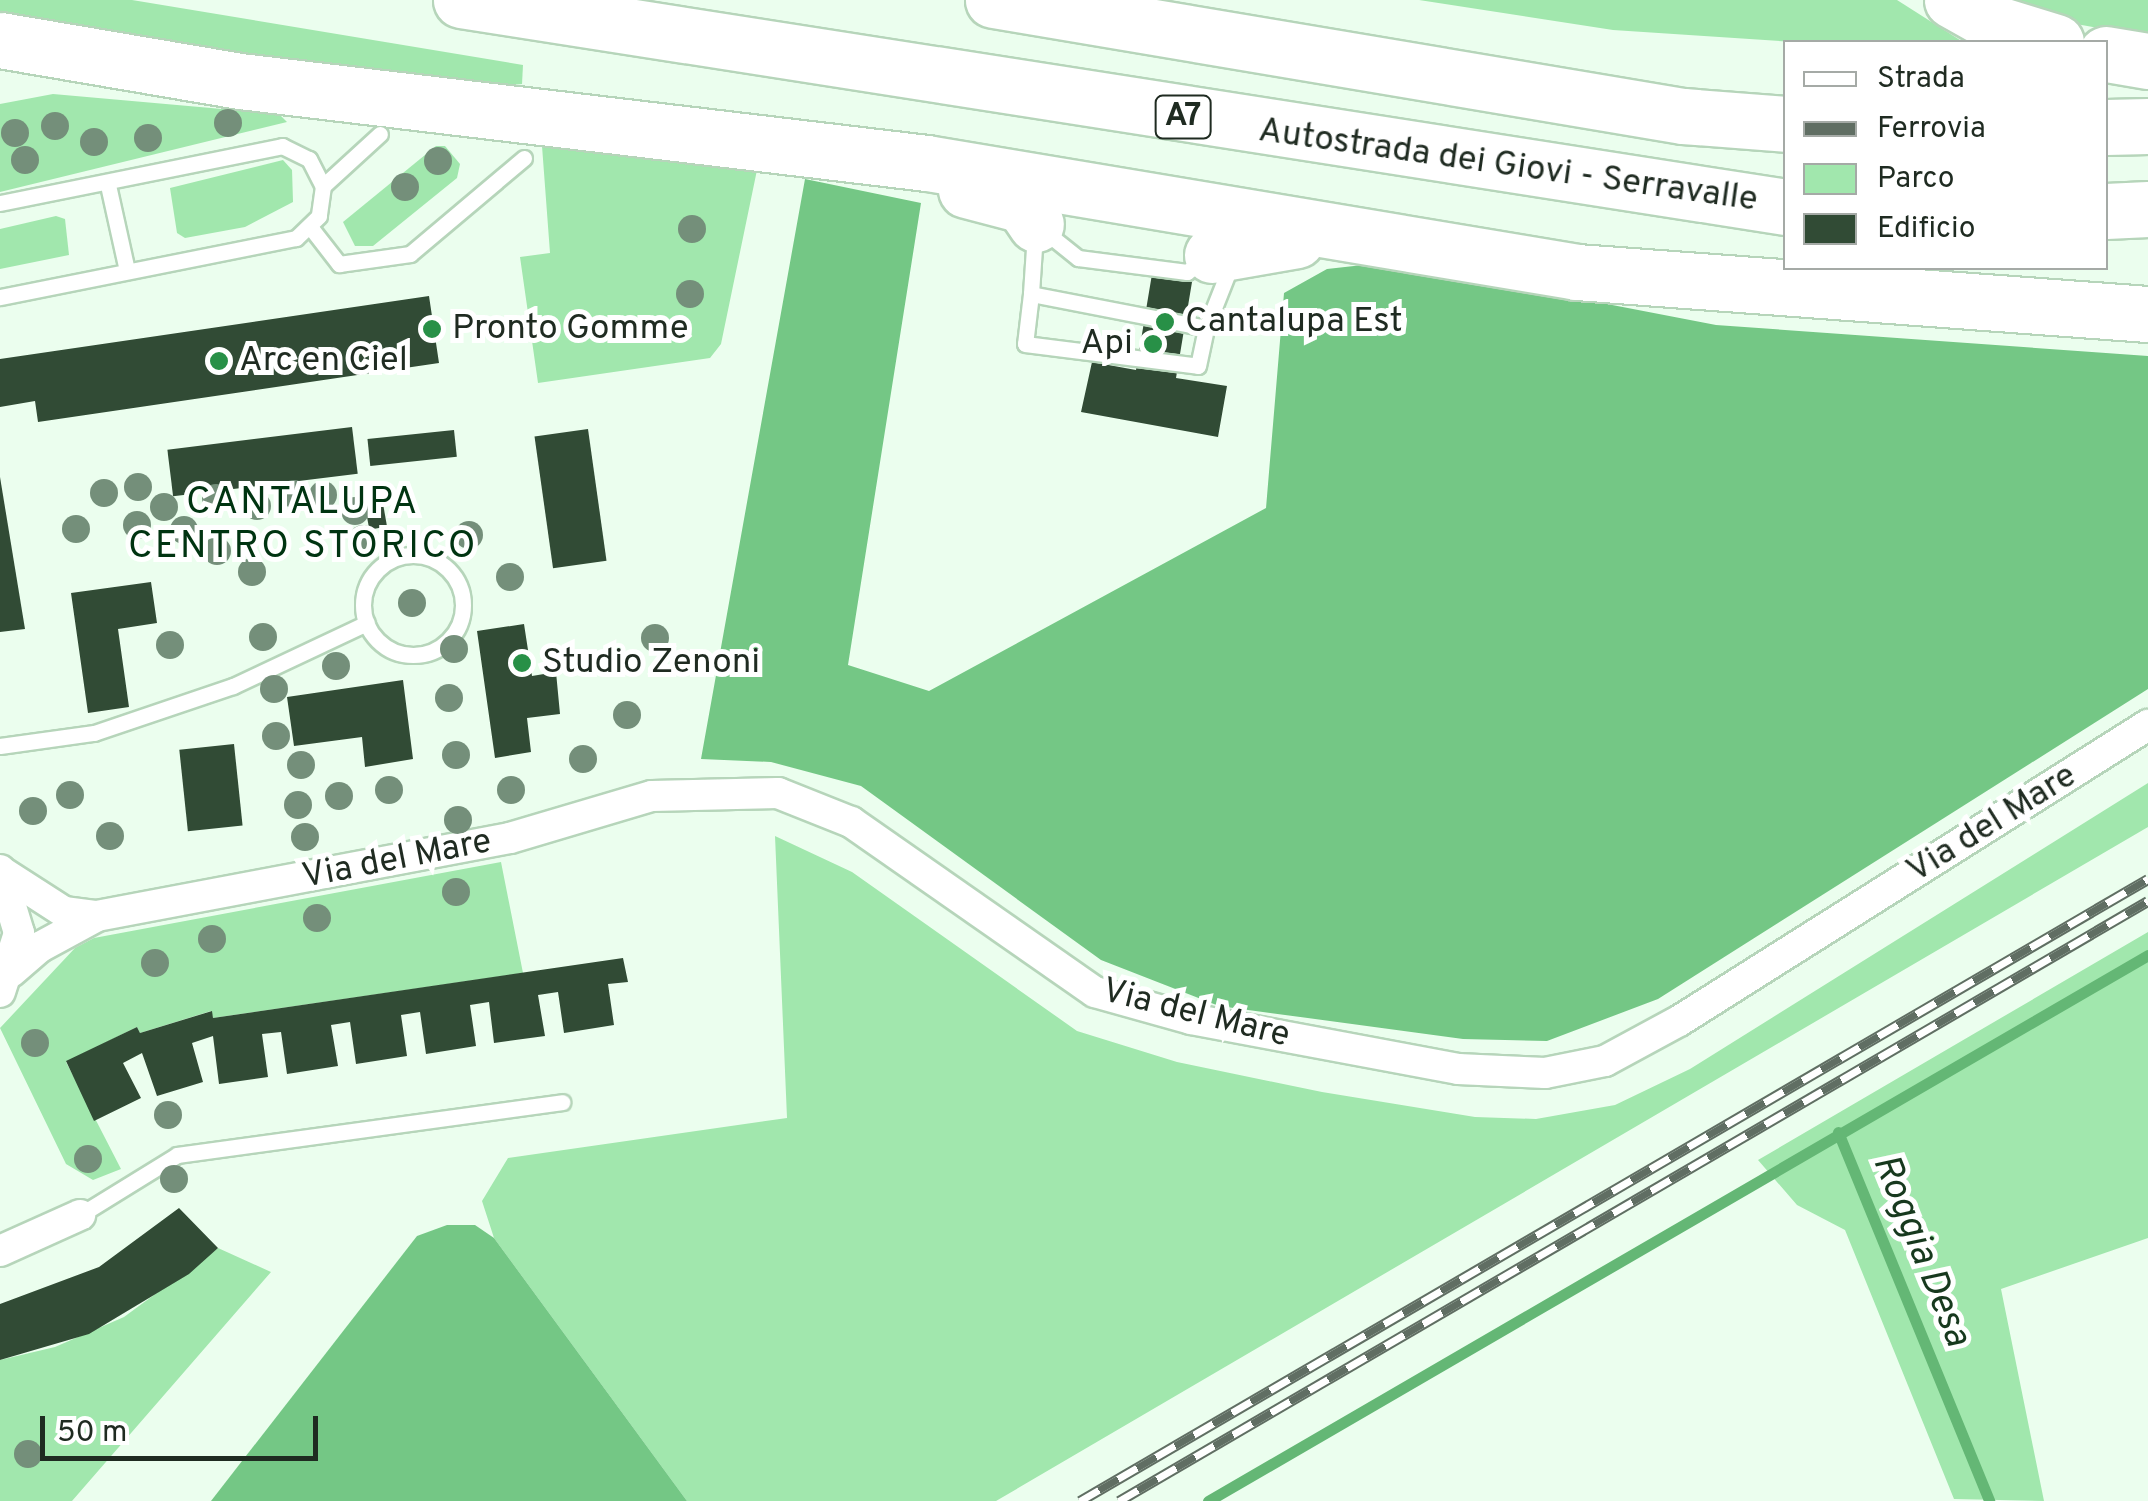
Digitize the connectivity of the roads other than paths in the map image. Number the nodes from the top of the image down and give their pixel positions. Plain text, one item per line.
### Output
1 (461, 0) edge
2 (994, 0) edge
3 (1952, 0) edge
4 (0, 40) edge
5 (2050, 40) edge
6 (2108, 54) edge
7 (2148, 60) edge
8 (0, 81) edge
9 (240, 81) junction
10 (1783, 124) edge
11 (2148, 126) edge
12 (2108, 127) edge
13 (659, 130) junction
14 (380, 134) dead end
15 (524, 158) dead end
16 (108, 185) junction
17 (323, 186) junction
18 (0, 203) edge
19 (1783, 207) edge
20 (2148, 209) edge
21 (2108, 211) edge
22 (1036, 224) junction
23 (311, 228) junction
24 (1380, 239) junction
25 (1225, 251) junction
26 (127, 271) junction
27 (1031, 294) junction
28 (0, 298) edge
29 (2148, 314) edge
30 (1206, 328) junction
31 (366, 623) junction
32 (2148, 725) edge
33 (0, 746) edge
34 (0, 870) edge
35 (97, 916) junction
36 (6, 982) edge
37 (562, 1102) dead end
38 (80, 1215) joint
39 (0, 1251) edge

1 - 19 highway, Autostrada dei Giovi - Serravalle / A7
2 - 10 highway, A7
3 - 5 highway
4 - 9 highway
6 - 7 highway
8 - 9 highway
9 - 13 highway
11 - 12 highway
13 - 22 highway
13 - 24 highway
14 - 17 lane
15 - 23 lane
16 - 17 lane
16 - 18 lane
16 - 26 lane
17 - 23 lane
20 - 21 highway
22 - 25 lane
22 - 27 lane
23 - 26 lane
24 - 25 highway
24 - 29 highway
25 - 30 lane
26 - 28 lane
27 - 30 lane
27 - 30 lane
31 - 31 lane
31 - 33 lane
32 - 35 street, Via del Mare
34 - 35 street
34 - 36 street
35 - 36 street
37 - 38 lane
38 - 39 street

